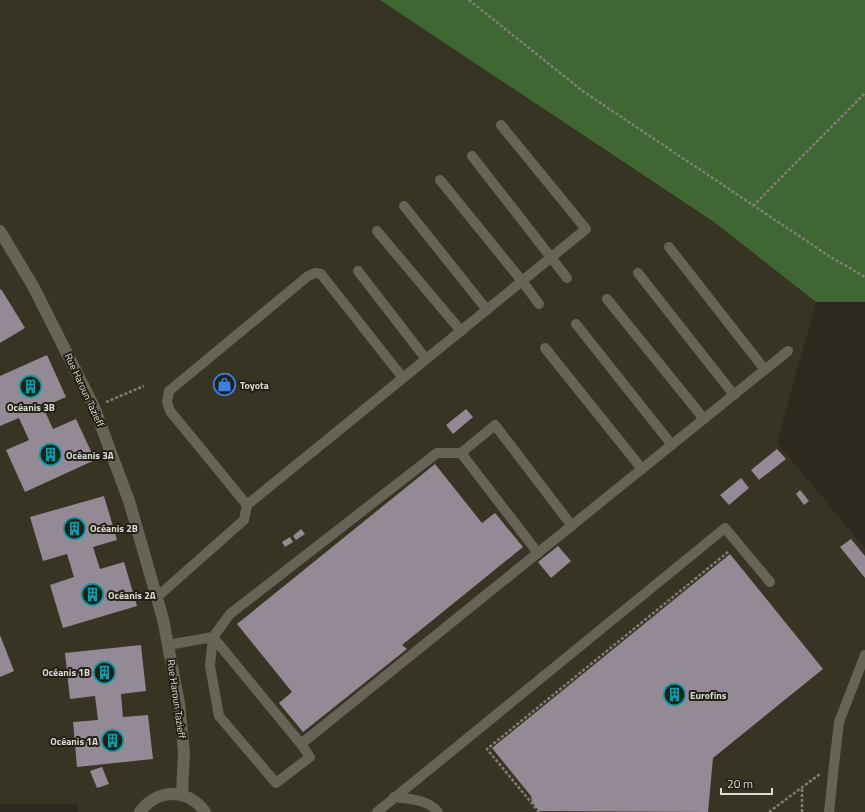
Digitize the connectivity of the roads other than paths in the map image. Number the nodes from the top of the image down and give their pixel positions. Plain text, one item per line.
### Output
1 (501, 126) dead end
2 (472, 156) dead end
3 (440, 180) dead end
4 (404, 206) dead end
5 (377, 230) dead end
6 (0, 231) edge
7 (669, 247) dead end
8 (551, 258) junction
9 (358, 271) dead end
10 (638, 273) dead end
11 (567, 278) dead end
12 (522, 281) junction
13 (607, 299) dead end
14 (539, 304) dead end
15 (487, 310) junction
16 (576, 324) dead end
17 (461, 331) junction
18 (545, 348) dead end
19 (788, 351) dead end
20 (426, 359) junction
21 (765, 370) junction
22 (403, 378) junction
23 (734, 394) junction
24 (704, 419) junction
25 (672, 445) junction
26 (461, 453) junction
27 (642, 469) junction
28 (247, 505) junction
29 (572, 526) junction
30 (538, 553) junction
31 (770, 582) dead end
32 (157, 597) junction
33 (213, 636) junction
34 (168, 645) junction
35 (865, 655) edge
36 (301, 744) junction
37 (182, 795) junction
38 (394, 798) junction
39 (140, 812) edge
40 (205, 812) edge
41 (377, 812) edge
42 (438, 812) edge
43 (829, 812) edge

1 - 8 lane
2 - 8 lane
3 - 12 lane
4 - 15 lane
5 - 17 lane
6 - 32 street, Rue Haroun Tazieff
7 - 21 lane
8 - 11 lane
8 - 12 lane
9 - 20 lane
10 - 23 lane
12 - 14 lane
12 - 15 lane
13 - 24 lane
15 - 17 lane
16 - 25 lane
17 - 20 lane
18 - 27 lane
19 - 21 lane
20 - 22 lane
21 - 23 lane
22 - 28 lane
22 - 28 lane
23 - 24 lane
24 - 25 lane
25 - 27 lane
26 - 29 lane
26 - 30 lane
26 - 33 lane
27 - 29 lane
28 - 32 lane
29 - 30 lane
30 - 36 lane
31 - 38 lane
32 - 34 street, Rue Haroun Tazieff
33 - 34 lane
33 - 36 lane
33 - 36 lane
34 - 37 street, Rue Haroun Tazieff
35 - 43 lane
37 - 39 street
37 - 40 street
38 - 41 lane
38 - 42 lane

